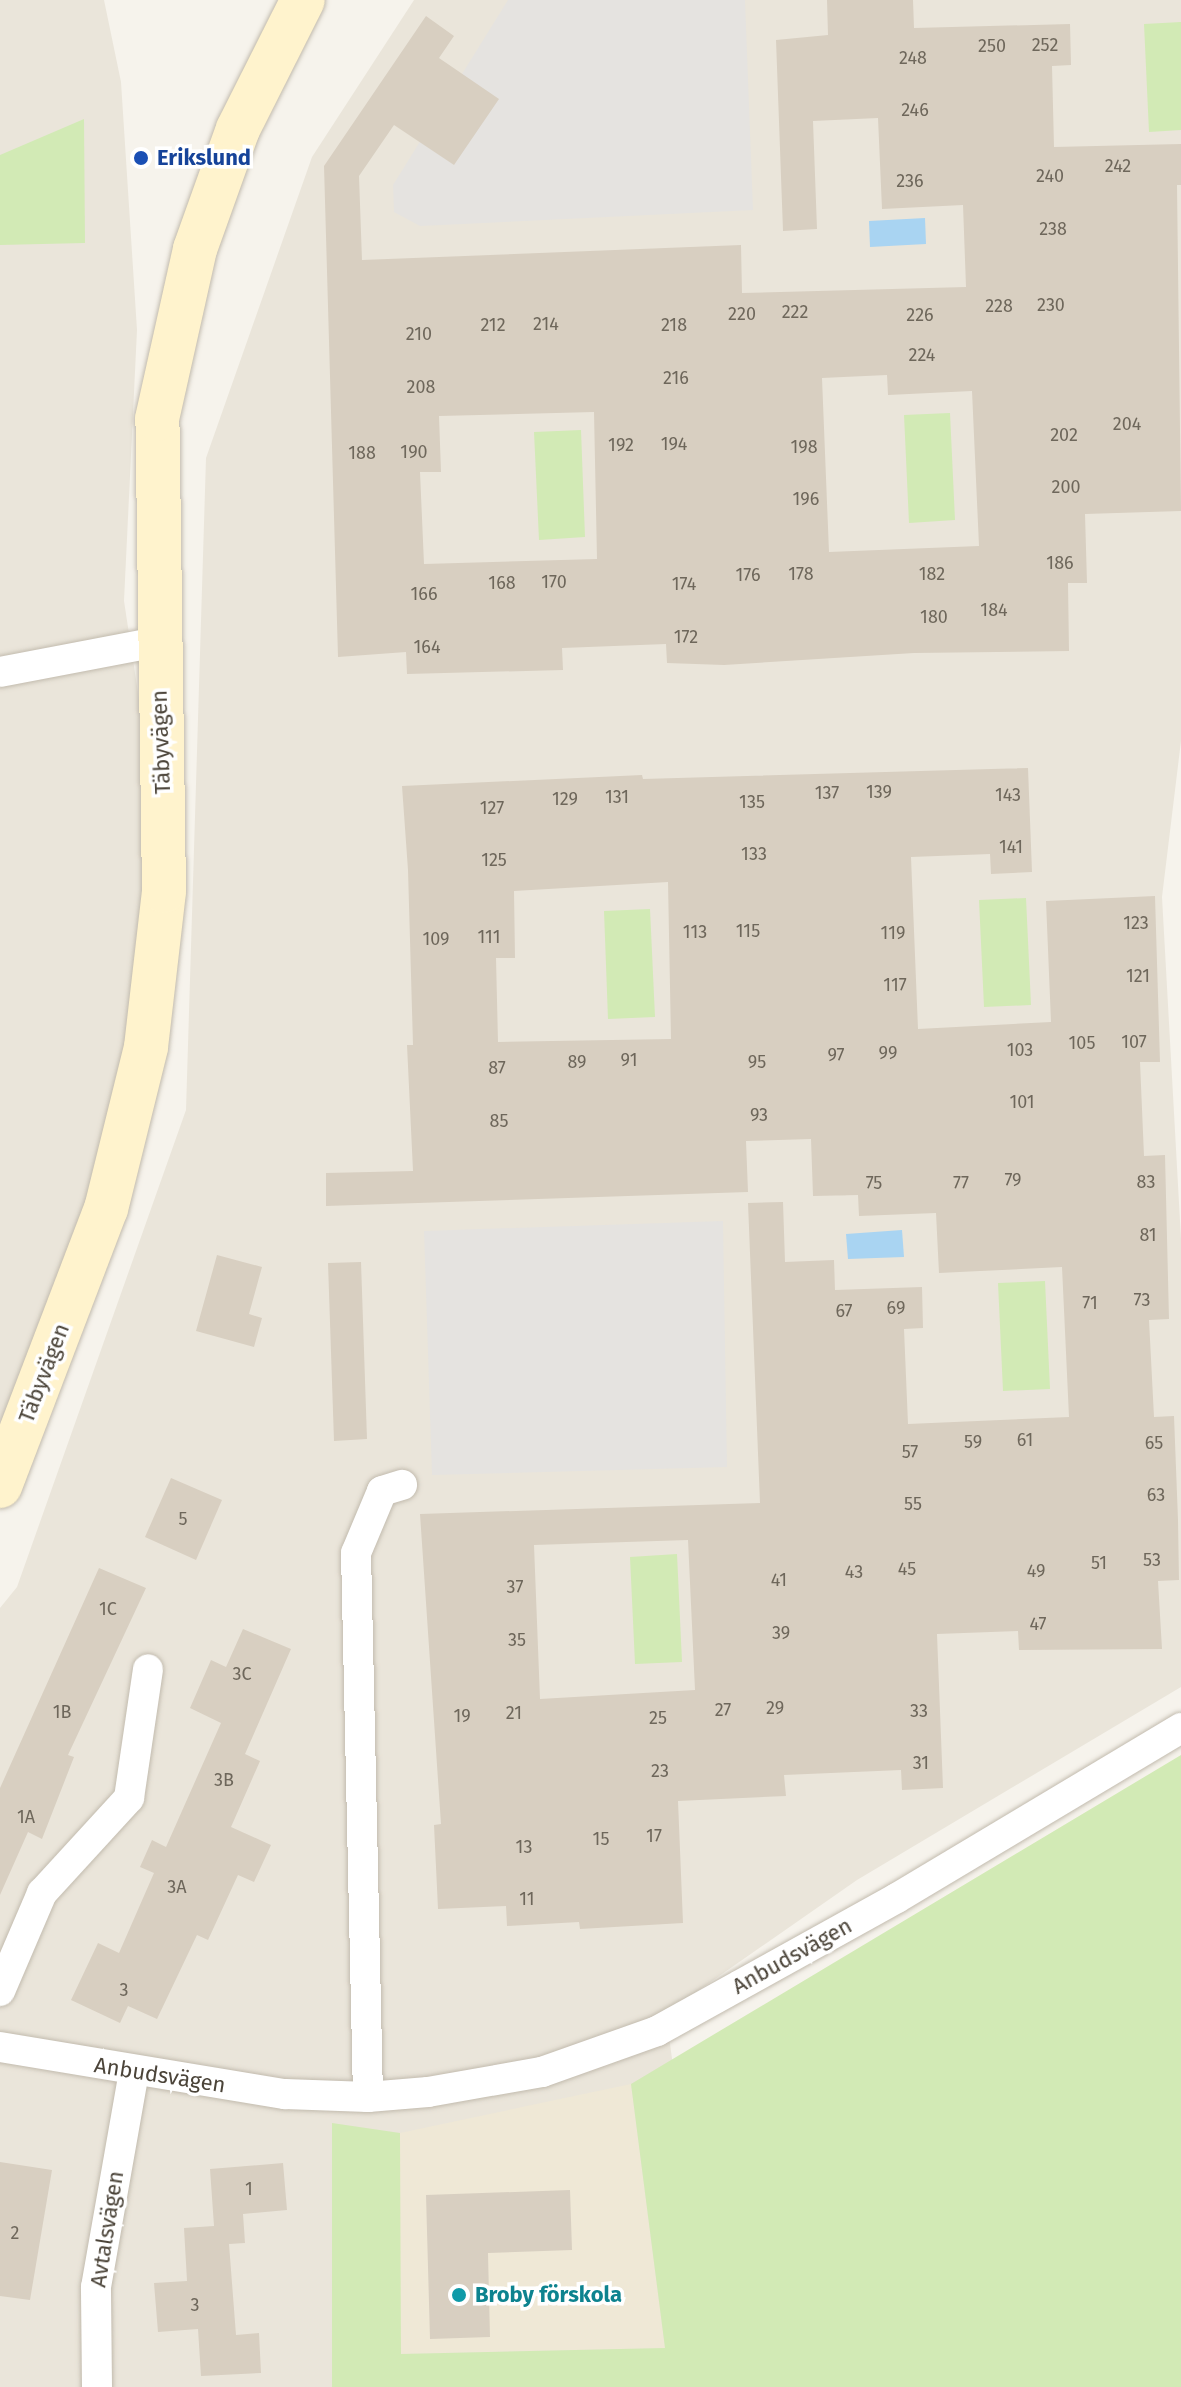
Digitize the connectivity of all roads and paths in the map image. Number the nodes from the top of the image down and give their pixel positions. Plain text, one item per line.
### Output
1 (303, 0) edge
2 (158, 642) junction
3 (0, 672) edge
4 (402, 1485) dead end
5 (0, 1486) edge
6 (148, 1669) dead end
7 (1181, 1728) edge
8 (0, 1991) edge
9 (0, 2047) edge
10 (134, 2072) junction
11 (368, 2097) junction
12 (97, 2387) edge

1 - 2 main road, Täbyvägen
2 - 3 street
2 - 5 main road, Täbyvägen
4 - 11 street
6 - 8 street
7 - 11 street, Anbudsvägen
9 - 10 street, Anbudsvägen
10 - 11 street, Anbudsvägen
10 - 12 street, Avtalsvägen

